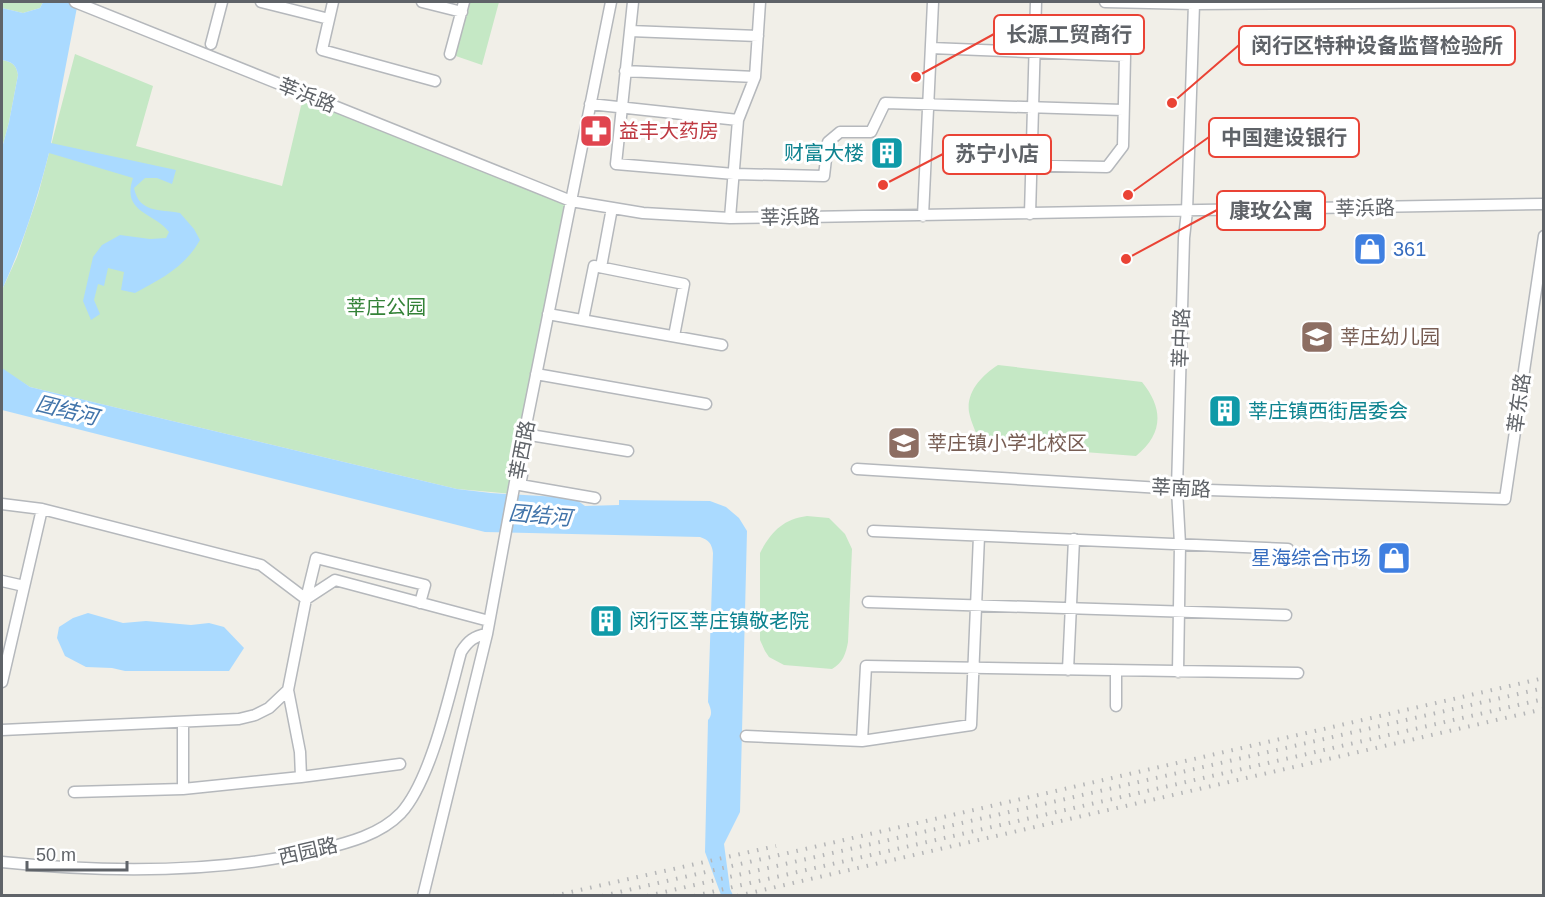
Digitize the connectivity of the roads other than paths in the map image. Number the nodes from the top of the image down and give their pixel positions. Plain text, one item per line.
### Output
1 (222, 2) edge
2 (261, 2) edge
3 (333, 2) edge
4 (422, 2) edge
5 (610, 2) edge
6 (633, 2) edge
7 (760, 2) edge
8 (933, 2) edge
9 (1036, 2) edge
10 (1105, 2) edge
11 (79, 3) edge
12 (435, 3) edge
13 (1544, 3) edge
14 (1194, 4) junction
15 (463, 7) edge
16 (329, 19) junction
17 (630, 31) junction
18 (758, 36) junction
19 (211, 44) dead end
20 (931, 48) junction
21 (1035, 53) junction
22 (450, 54) dead end
23 (626, 71) junction
24 (755, 77) junction
25 (435, 81) dead end
26 (590, 104) junction
27 (928, 105) junction
28 (622, 107) junction
29 (1033, 109) junction
30 (1123, 110) junction
31 (738, 120) junction
32 (960, 164) dead end
33 (1031, 166) junction
34 (734, 174) junction
35 (571, 201) junction
36 (1544, 204) edge
37 (612, 208) junction
38 (1187, 211) junction
39 (1030, 214) junction
40 (923, 216) junction
41 (730, 218) junction
42 (1544, 236) edge
43 (601, 267) junction
44 (548, 314) junction
45 (584, 320) junction
46 (674, 336) junction
47 (722, 345) dead end
48 (536, 374) junction
49 (706, 404) dead end
50 (525, 434) junction
51 (628, 451) dead end
52 (520, 455) junction
53 (857, 470) dead end
54 (1177, 489) junction
55 (595, 498) dead end
56 (1505, 499) joint
57 (2, 504) edge
58 (42, 509) junction
59 (873, 531) dead end
60 (980, 536) junction
61 (1074, 540) junction
62 (1180, 544) junction
63 (1288, 549) dead end
64 (2, 581) edge
65 (24, 586) junction
66 (306, 599) junction
67 (868, 602) dead end
68 (420, 603) junction
69 (976, 605) junction
70 (1071, 608) junction
71 (1179, 611) junction
72 (1286, 615) dead end
73 (489, 621) junction
74 (487, 634) junction
75 (5, 650) edge
76 (974, 668) junction
77 (1068, 670) junction
78 (1116, 671) junction
79 (1178, 672) junction
80 (1298, 673) dead end
81 (2, 682) edge
82 (288, 690) junction
83 (1116, 706) dead end
84 (183, 722) junction
85 (2, 730) edge
86 (746, 736) dead end
87 (862, 741) junction
88 (400, 764) dead end
89 (301, 777) junction
90 (183, 789) junction
91 (74, 792) dead end
92 (2, 862) edge
93 (423, 896) edge

1 - 19 street
2 - 16 street
3 - 16 street
4 - 12 street
5 - 26 street, 莘西路
6 - 17 street
7 - 18 street
8 - 20 street
9 - 21 street
10 - 14 street
11 - 35 street, 莘浜路
12 - 15 street
13 - 14 street
14 - 38 street, 莘中路
15 - 22 street
16 - 25 street
17 - 18 street
17 - 23 street
18 - 24 street
20 - 21 street
20 - 27 street
21 - 29 street
21 - 30 street
23 - 24 street
23 - 28 street
24 - 31 street
26 - 28 street
26 - 35 street, 莘西路
27 - 29 street
27 - 34 street
27 - 40 street
28 - 31 street
28 - 34 street
29 - 30 street
29 - 33 street
30 - 33 street
31 - 34 street
32 - 33 street
33 - 39 street
34 - 41 street
35 - 37 street, 莘浜路
35 - 44 street, 莘西路
36 - 38 street, 莘浜路
37 - 41 street, 莘浜路
37 - 43 street
38 - 39 street, 莘浜路
38 - 54 street, 莘中路
39 - 40 street, 莘浜路
40 - 41 street, 莘浜路
42 - 56 street, 莘东路
43 - 45 street
43 - 46 street
44 - 45 street
44 - 48 street, 莘西路
45 - 46 street
46 - 47 street
48 - 49 street
48 - 50 street, 莘西路
50 - 51 street
50 - 52 street, 莘西路
52 - 55 street
52 - 73 street, 莘西路
53 - 54 street, 莘南路
54 - 56 street, 莘南路
54 - 62 street, 莘中路
57 - 58 street
58 - 65 street
58 - 66 street
59 - 60 street
60 - 61 street
60 - 69 street
61 - 62 street
61 - 70 street
62 - 63 street
62 - 71 street, 莘中路
64 - 65 street
65 - 75 street
66 - 68 street
66 - 68 street
66 - 82 street
67 - 69 street
68 - 73 street
69 - 70 street
69 - 76 street
70 - 71 street
70 - 77 street
71 - 72 street
71 - 79 street, 莘中路
73 - 74 street, 莘西路
74 - 92 street, 西园路
74 - 93 street, 莘西路
75 - 81 street
76 - 77 street
76 - 87 street
76 - 87 street
77 - 78 street
78 - 79 street
78 - 83 street
79 - 80 street
82 - 84 street
82 - 89 street
84 - 85 street
84 - 90 street
86 - 87 street
88 - 89 street
89 - 90 street
90 - 91 street

